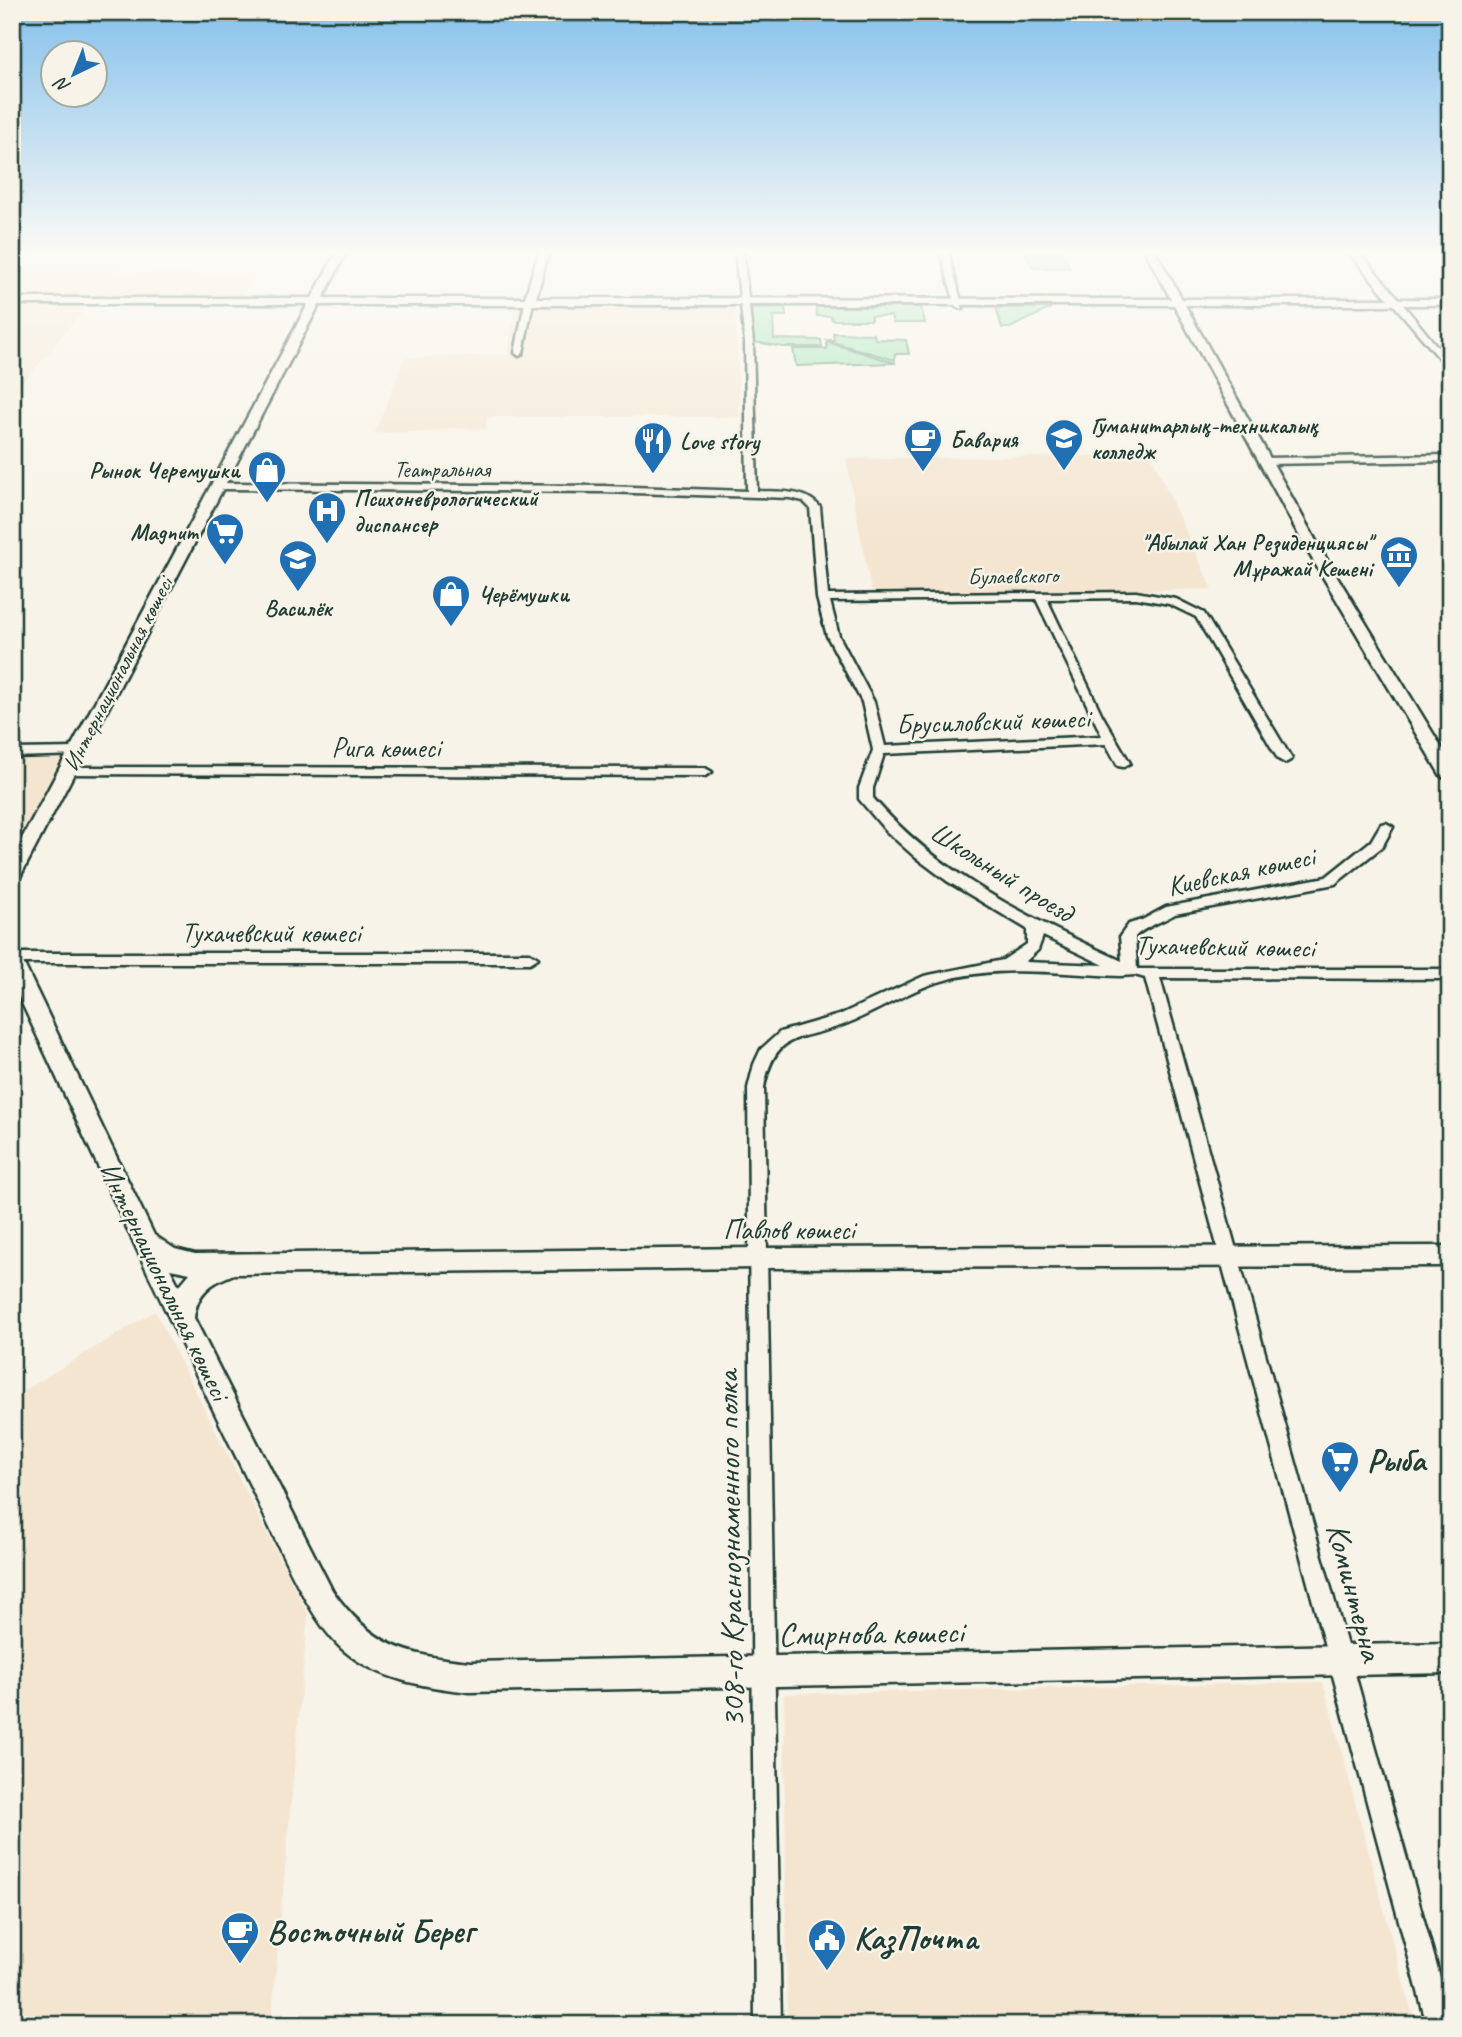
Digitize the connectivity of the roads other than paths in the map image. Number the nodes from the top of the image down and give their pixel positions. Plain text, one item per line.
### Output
1 (291, 346) edge
2 (520, 346) edge
3 (749, 346) edge
4 (1203, 346) edge
5 (1432, 346) edge
6 (519, 353) dead end
7 (1450, 368) edge
8 (1450, 458) edge
9 (1265, 461) junction
10 (216, 486) junction
11 (752, 494) junction
12 (1040, 596) junction
13 (823, 598) junction
14 (1110, 740) junction
15 (879, 750) junction
16 (78, 751) junction
17 (12, 753) edge
18 (1285, 759) dead end
19 (1123, 764) dead end
20 (68, 771) junction
21 (705, 772) dead end
22 (1450, 776) edge
23 (1386, 827) dead end
24 (12, 875) edge
25 (1032, 925) junction
26 (530, 958) dead end
27 (12, 959) edge
28 (1000, 966) junction
29 (1130, 971) junction
30 (1151, 974) junction
31 (1450, 974) edge
32 (759, 1072) joint
33 (141, 1233) junction
34 (1450, 1256) edge
35 (1228, 1257) junction
36 (758, 1258) junction
37 (245, 1264) junction
38 (182, 1318) junction
39 (322, 1600) joint
40 (1450, 1658) edge
41 (1339, 1660) junction
42 (763, 1672) junction
43 (768, 2025) edge
44 (1440, 2025) edge

1 - 10 street, Интернациональная көшесі
2 - 6 street
3 - 11 street
4 - 9 street
5 - 7 street
8 - 9 street
9 - 22 street
10 - 11 street, Театральная
10 - 16 street, Интернациональная көшесі
11 - 13 street
12 - 13 street, Булаевского
12 - 14 street, Брусиловский көшесі
12 - 18 street, Булаевского
13 - 15 street
14 - 15 street, Брусиловский көшесі
14 - 19 street, Брусиловский көшесі
15 - 25 street, Школьный проезд
16 - 17 street
16 - 20 street, Интернациональная көшесі
20 - 21 street, Рига көшесі
20 - 24 street, Интернациональная көшесі
23 - 29 street, Киевская көшесі
25 - 28 street, Тухачевский көшесі
25 - 29 street, Школьный проезд
26 - 27 street, Тухачевский көшесі
27 - 33 street, Интернациональная көшесі
28 - 29 street, Тухачевский көшесі
28 - 32 street, Тухачевский көшесі
29 - 30 street, Тухачевский көшесі
30 - 31 street, Тухачевский көшесі
30 - 35 street, Коминтерна
32 - 36 street, 308-го Краснознаменного полка
33 - 37 street, Павлов көшесі
33 - 38 street, Интернациональная көшесі
34 - 35 street, Павлов көшесі
35 - 36 street, Павлов көшесі
35 - 41 street, Коминтерна
36 - 37 street, Павлов көшесі
36 - 42 street, 308-го Краснознаменного полка
37 - 38 street
38 - 39 street, Интернациональная көшесі
39 - 42 street, Смирнова көшесі
40 - 41 street, Смирнова көшесі
41 - 42 street, Смирнова көшесі
41 - 44 street, Коминтерна
42 - 43 street, 308-го Краснознаменного полка

